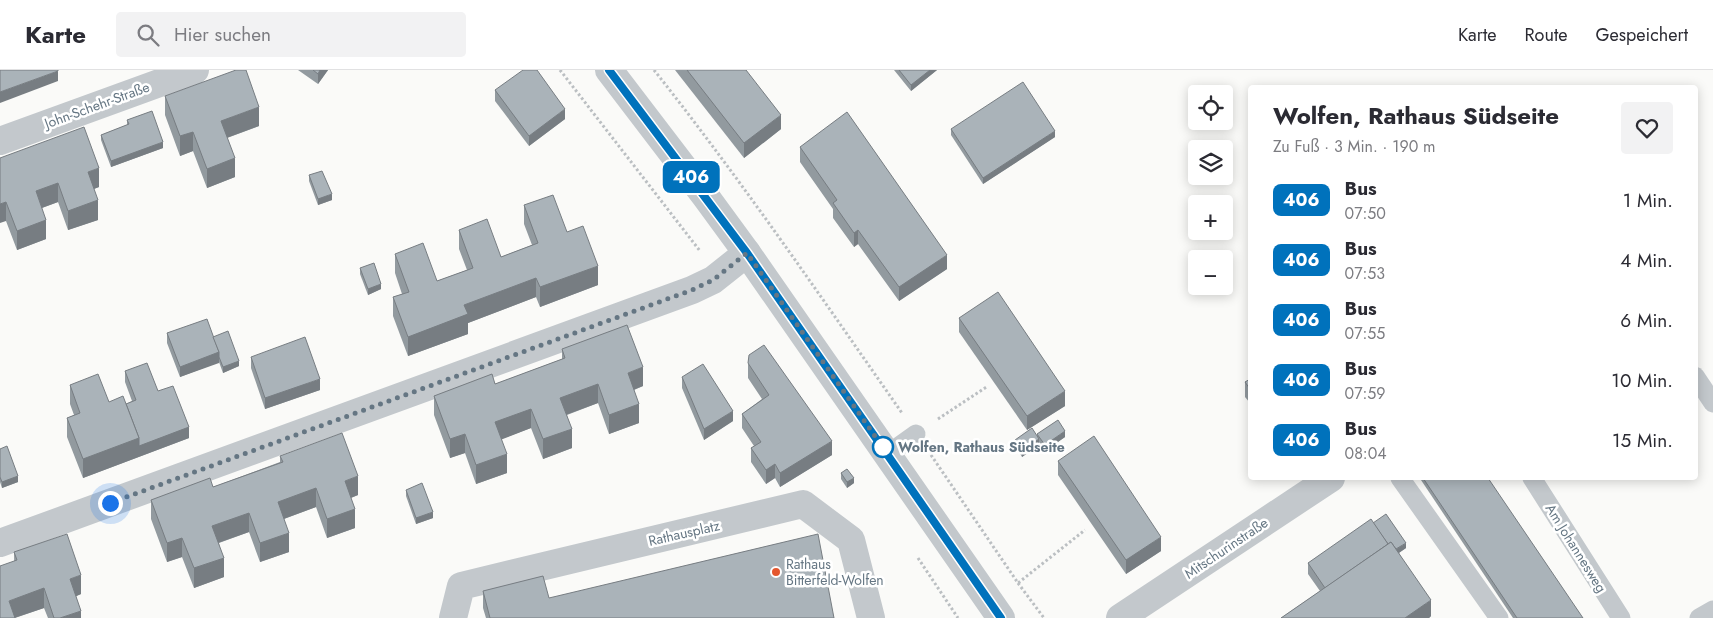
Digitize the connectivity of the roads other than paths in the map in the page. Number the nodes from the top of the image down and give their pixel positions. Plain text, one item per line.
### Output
1 (195, 70) edge
2 (609, 70) edge
3 (0, 141) edge
4 (747, 253) junction
5 (1698, 380) edge
6 (1713, 403) edge
7 (916, 434) road end
8 (888, 454) junction
9 (1328, 480) edge
10 (1401, 480) edge
11 (1533, 480) edge
12 (0, 543) edge
13 (1713, 610) edge
14 (453, 618) edge
15 (871, 618) edge
16 (1001, 618) edge
17 (1120, 618) edge
18 (1498, 618) edge
19 (1621, 618) edge
20 (1699, 618) edge

1 - 3 street, John-Schehr-Straße
2 - 4 street
4 - 8 street
4 - 12 street
5 - 6 lane
7 - 8 lane
8 - 16 street
9 - 17 street, Mitschurinstraße
10 - 18 lane
11 - 19 lane, Am Johannesweg
13 - 20 lane
14 - 15 street, Rathausplatz

